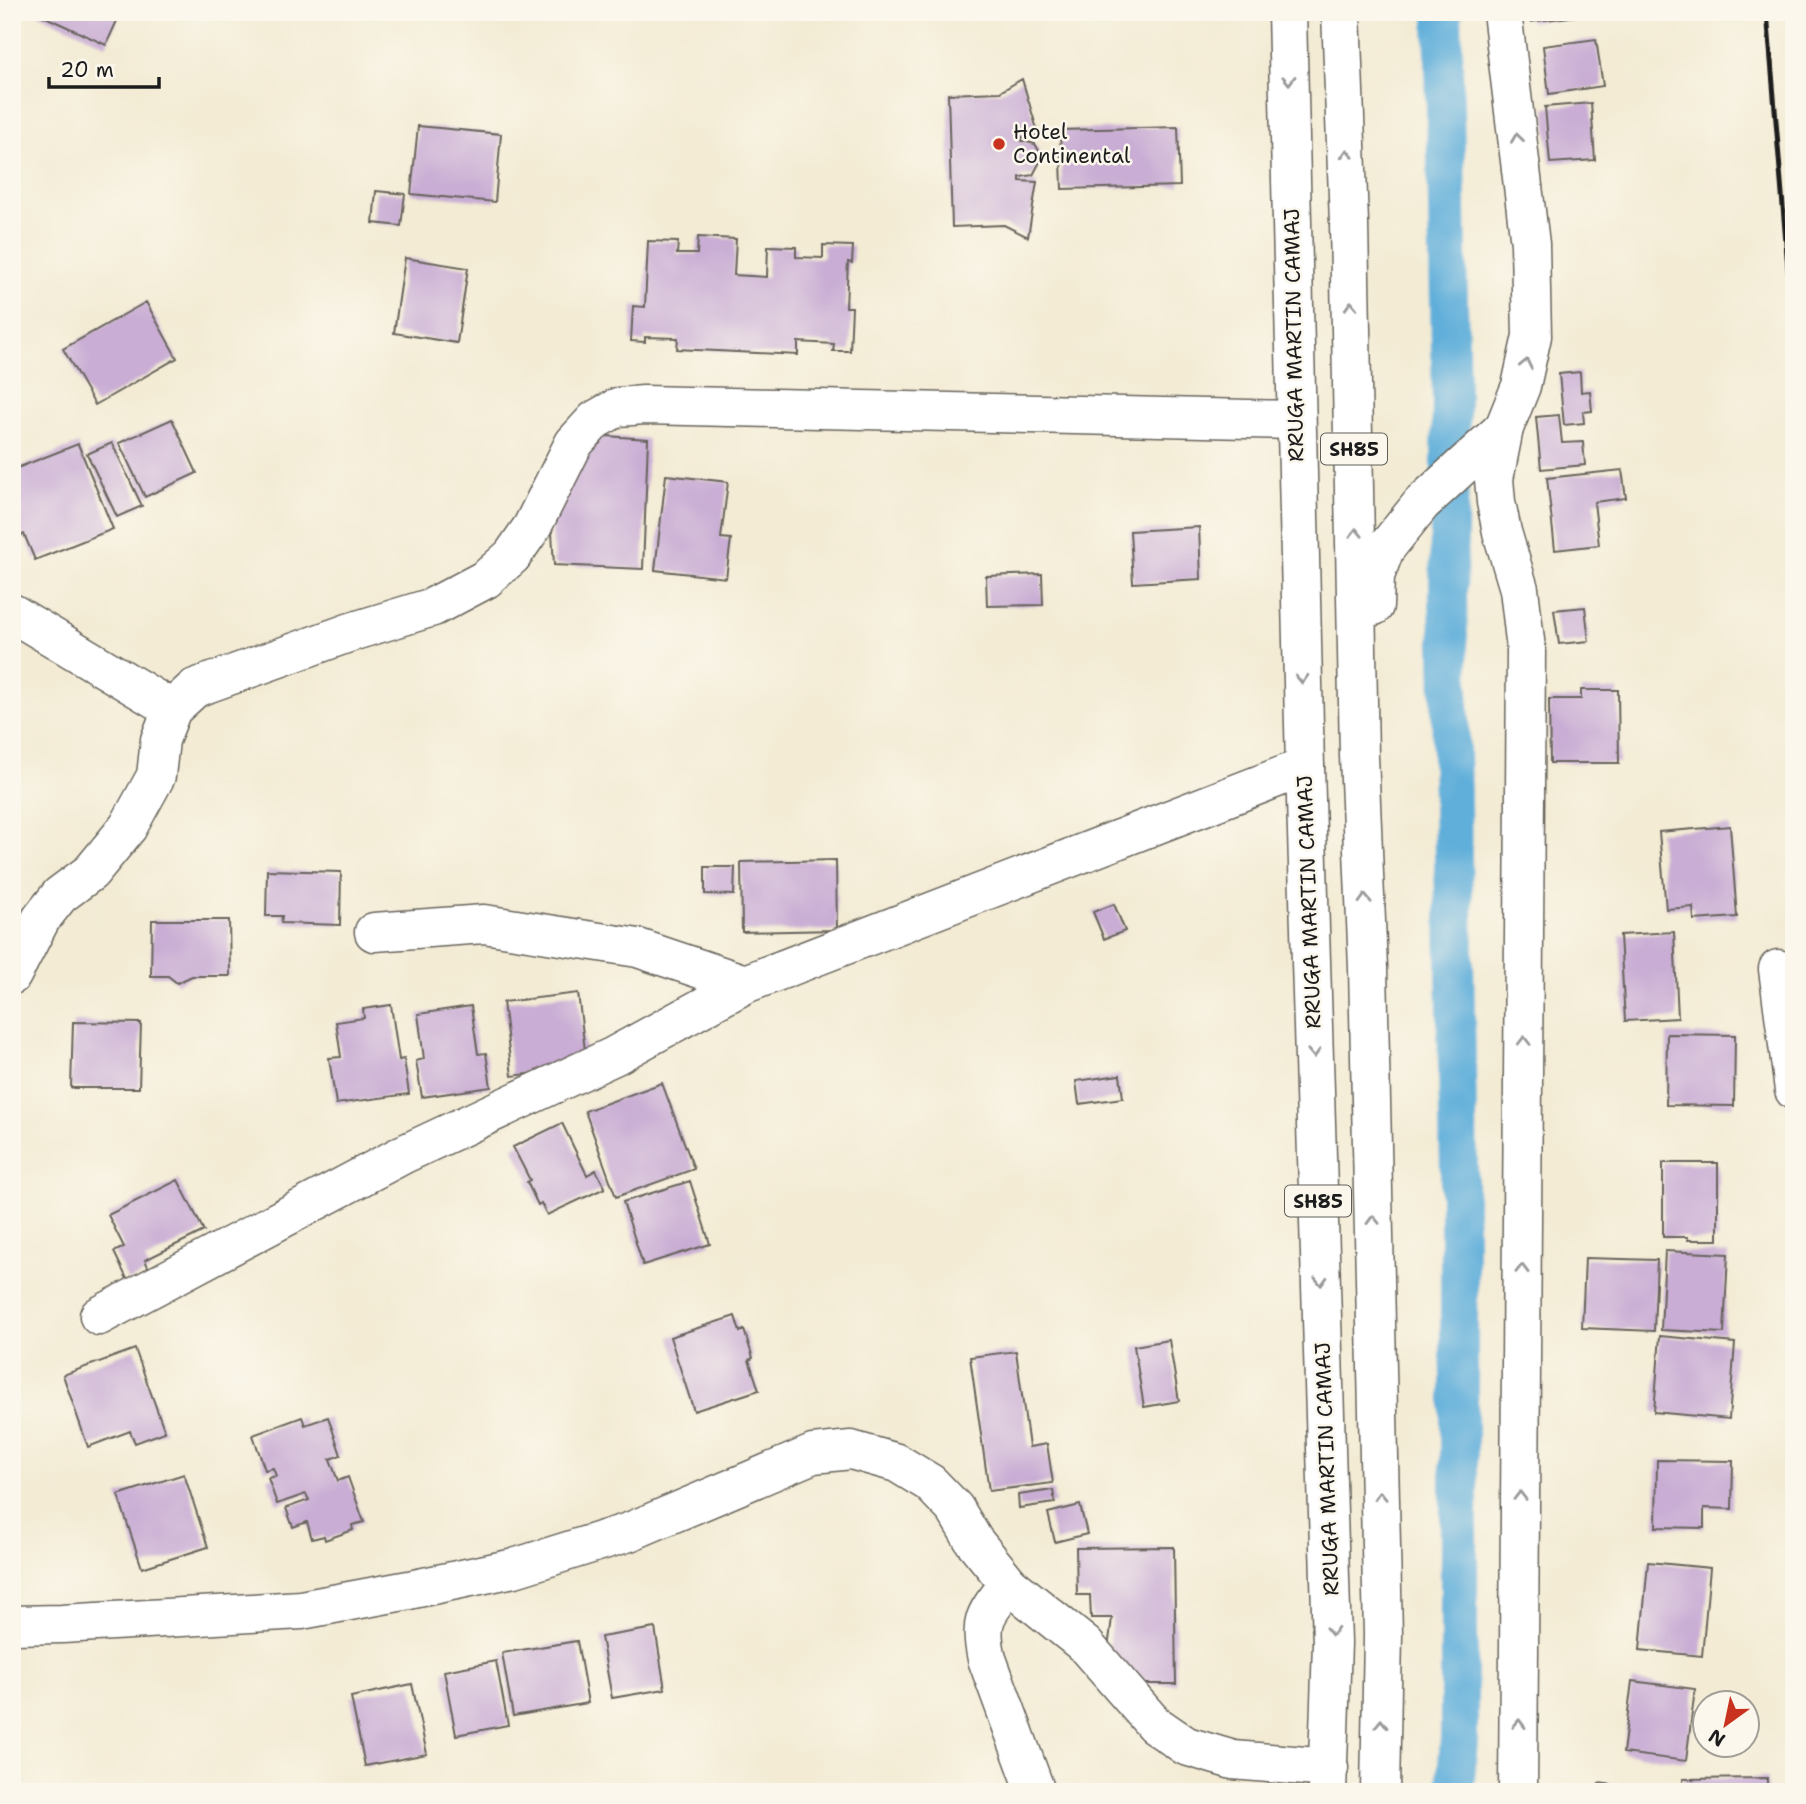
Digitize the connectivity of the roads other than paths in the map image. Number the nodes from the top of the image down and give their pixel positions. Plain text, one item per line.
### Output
1 (1341, 12) edge
2 (1502, 12) edge
3 (1282, 21) edge
4 (1296, 420) junction
5 (1504, 428) junction
6 (12, 613) edge
7 (1359, 675) junction
8 (172, 709) junction
9 (1304, 767) junction
10 (374, 932) dead end
11 (1778, 969) dead end
12 (12, 975) edge
13 (745, 984) junction
14 (1794, 1090) edge
15 (99, 1316) dead end
16 (1009, 1584) junction
17 (12, 1625) edge
18 (1328, 1780) edge
19 (1036, 1792) edge
20 (1380, 1792) edge
21 (1518, 1792) edge

7 -> 1 main road, SH85
5 -> 2 main road
3 -> 4 main road, RRUGA MARTIN CAMAJ / SH85
4 - 8 main road
4 -> 9 main road, RRUGA MARTIN CAMAJ / SH85
5 - 7 main road
21 -> 5 main road
6 - 8 main road
20 -> 7 main road, SH85
8 - 12 main road
9 - 13 main road
9 -> 18 main road, RRUGA MARTIN CAMAJ / SH85
10 - 13 main road
11 - 14 main road
13 - 15 main road
16 - 17 main road
16 - 18 main road
16 - 19 main road

